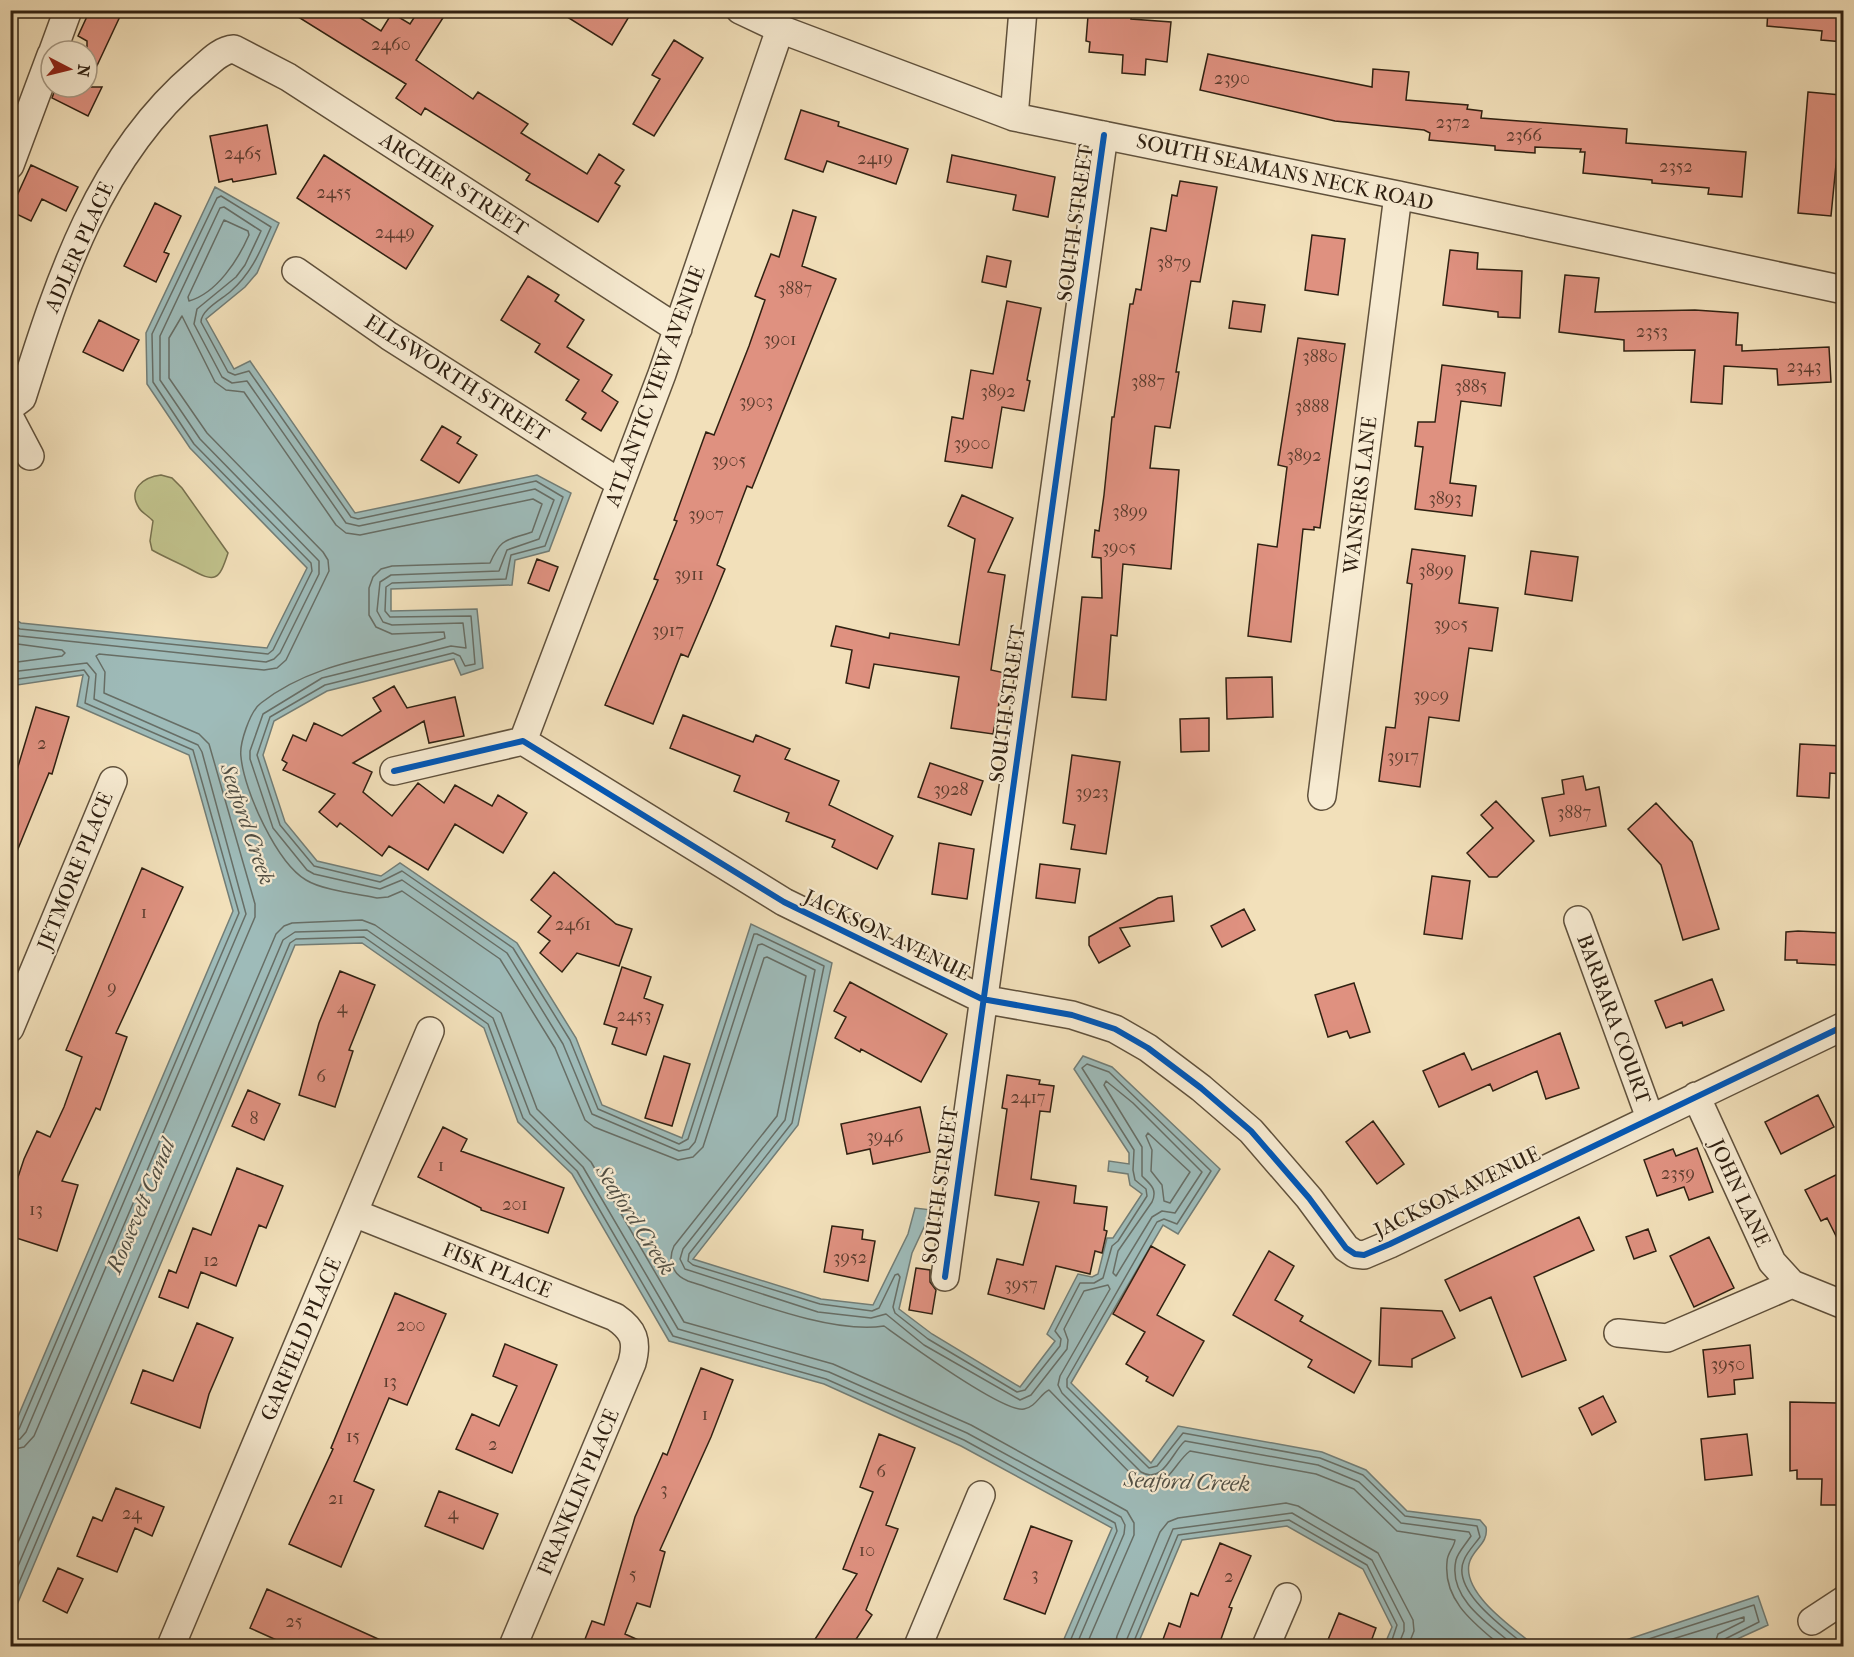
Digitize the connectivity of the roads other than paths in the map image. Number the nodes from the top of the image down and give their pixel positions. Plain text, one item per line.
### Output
1 (68, 10) edge
2 (740, 10) edge
3 (1023, 10) edge
4 (780, 30) junction
5 (57, 39) edge
6 (225, 49) joint
7 (39, 88) edge
8 (1014, 117) junction
9 (1104, 135) junction
10 (10, 165) edge
11 (1398, 195) junction
12 (296, 271) dead end
13 (1844, 290) edge
14 (678, 329) junction
15 (10, 407) edge
16 (10, 418) edge
17 (30, 456) dead end
18 (620, 483) junction
19 (523, 741) junction
20 (394, 771) dead end
21 (112, 781) dead end
22 (1322, 796) dead end
23 (1578, 920) dead end
24 (982, 999) junction
25 (1844, 1026) edge
26 (10, 1028) edge
27 (430, 1031) dead end
28 (1696, 1096) junction
29 (1650, 1118) junction
30 (354, 1213) junction
31 (945, 1277) dead end
32 (1792, 1284) junction
33 (1844, 1305) edge
34 (1618, 1333) dead end
35 (635, 1335) joint
36 (981, 1495) dead end
37 (1287, 1597) dead end
38 (1844, 1600) edge
39 (1812, 1621) dead end
40 (171, 1647) edge
41 (513, 1647) edge
42 (918, 1647) edge
43 (1266, 1647) edge

1 - 5 street
2 - 4 street, SOUTH SEAMANS NECK ROAD
3 - 8 street
4 - 8 street, SOUTH SEAMANS NECK ROAD
4 - 14 street, ATLANTIC VIEW AVENUE
6 - 14 street, ARCHER STREET
6 - 15 street, ADLER PLACE
7 - 10 street
8 - 9 street, SOUTH SEAMANS NECK ROAD
9 - 11 street, SOUTH SEAMANS NECK ROAD
9 - 24 street, SOUTH STREET
11 - 13 street, SOUTH SEAMANS NECK ROAD
11 - 22 street, WANSERS LANE
12 - 18 street, ELLSWORTH STREET
14 - 18 street, ATLANTIC VIEW AVENUE
16 - 17 street
18 - 19 street, ATLANTIC VIEW AVENUE
19 - 20 street
19 - 24 street, JACKSON AVENUE
21 - 26 street, JETMORE PLACE
23 - 29 street, BARBARA COURT
24 - 29 street, JACKSON AVENUE
24 - 31 street, SOUTH STREET
25 - 28 street, JACKSON AVENUE
27 - 30 street, GARFIELD PLACE
28 - 29 street, JACKSON AVENUE
28 - 32 street, JOHN LANE
30 - 35 street, FISK PLACE
30 - 40 street, GARFIELD PLACE
32 - 33 street, JOHN LANE
32 - 34 street
35 - 41 street, FRANKLIN PLACE
36 - 42 street
37 - 43 street
38 - 39 street

